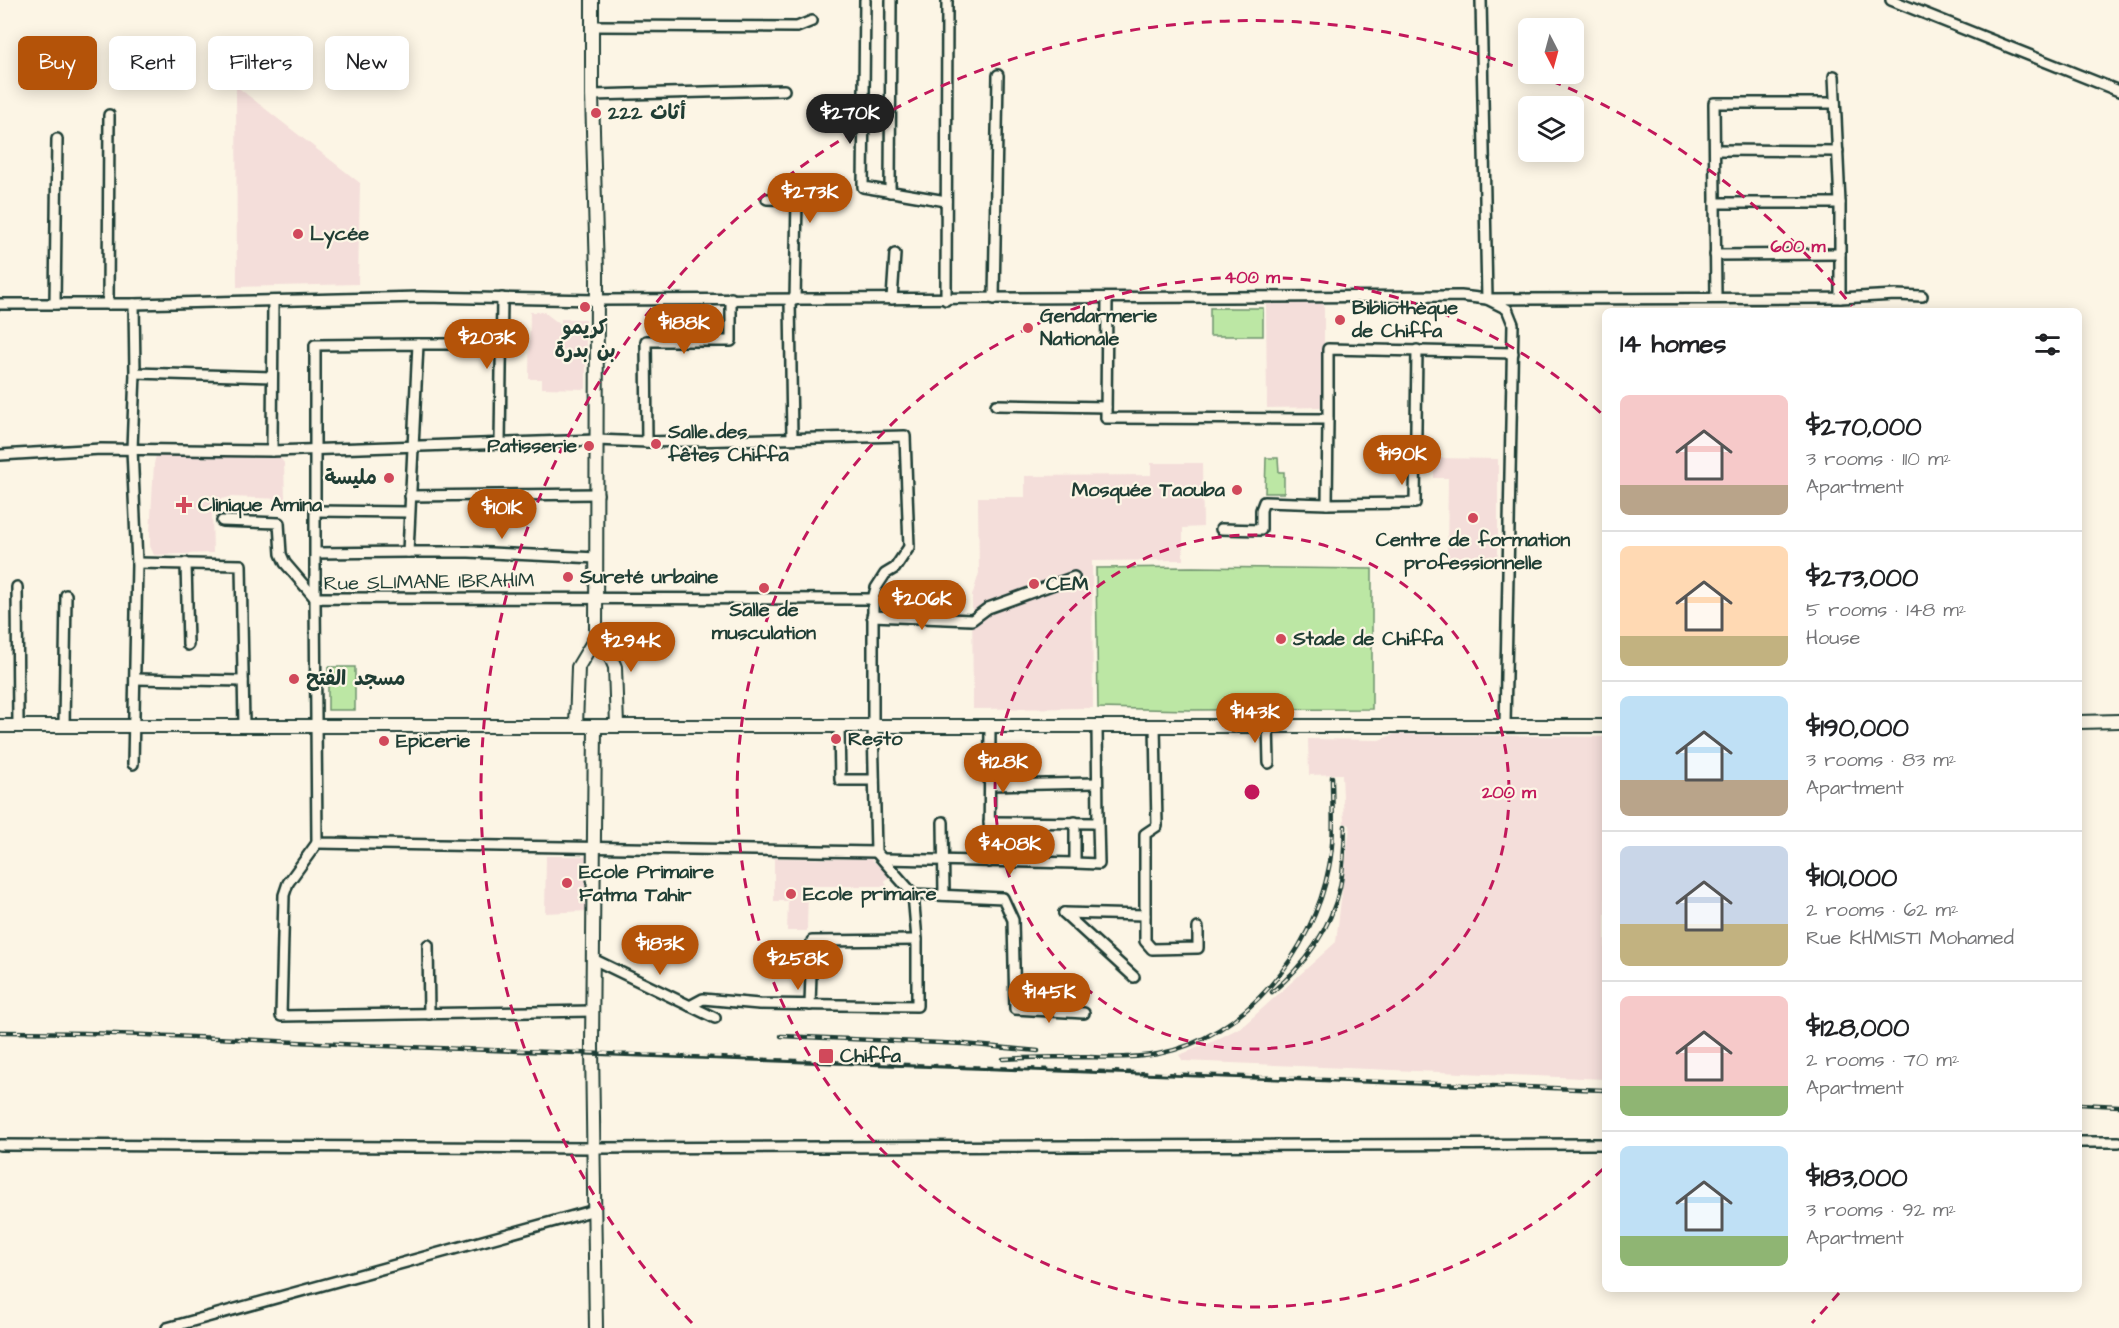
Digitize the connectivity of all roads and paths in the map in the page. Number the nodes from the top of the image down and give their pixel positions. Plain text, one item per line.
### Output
1 (592, 0) edge
2 (866, 0) edge
3 (891, 0) edge
4 (947, 0) edge
5 (1481, 0) edge
6 (1891, 0) edge
7 (812, 21) dead end
8 (592, 26) junction
9 (998, 75) dead end
10 (1834, 76) dead end
11 (784, 90) dead end
12 (2119, 90) edge
13 (592, 95) junction
14 (1834, 103) junction
15 (109, 115) dead end
16 (57, 140) dead end
17 (1715, 150) junction
18 (1838, 151) junction
19 (890, 192) junction
20 (767, 199) dead end
21 (946, 201) junction
22 (1715, 203) junction
23 (1840, 203) junction
24 (895, 254) dead end
25 (1840, 254) junction
26 (1715, 255) junction
27 (1922, 296) dead end
28 (502, 298) junction
29 (731, 298) junction
30 (1107, 298) junction
31 (1716, 298) junction
32 (1840, 298) junction
33 (892, 299) junction
34 (994, 299) junction
35 (1487, 299) junction
36 (597, 300) junction
37 (793, 300) junction
38 (945, 300) junction
39 (273, 301) junction
40 (0, 304) edge
41 (55, 304) junction
42 (108, 304) junction
43 (134, 304) junction
44 (418, 344) junction
45 (453, 344) dead end
46 (1417, 350) junction
47 (1513, 353) junction
48 (135, 374) junction
49 (272, 377) junction
50 (996, 405) dead end
51 (1106, 407) junction
52 (1328, 419) junction
53 (792, 438) junction
54 (596, 440) junction
55 (647, 442) junction
56 (500, 443) junction
57 (412, 446) junction
58 (132, 449) junction
59 (316, 449) junction
60 (272, 451) junction
61 (0, 455) edge
62 (598, 494) junction
63 (410, 496) junction
64 (1327, 504) junction
65 (315, 511) junction
66 (409, 512) junction
67 (222, 521) dead end
68 (1221, 529) dead end
69 (408, 552) junction
70 (316, 553) junction
71 (597, 558) junction
72 (137, 563) junction
73 (186, 563) junction
74 (1074, 577) dead end
75 (17, 586) dead end
76 (66, 595) dead end
77 (315, 598) junction
78 (596, 598) junction
79 (873, 599) junction
80 (873, 616) junction
81 (596, 637) junction
82 (188, 645) dead end
83 (135, 679) junction
84 (243, 681) junction
85 (2119, 721) edge
86 (2082, 722) edge
87 (1155, 725) junction
88 (1268, 725) junction
89 (1505, 725) junction
90 (0, 726) edge
91 (18, 726) junction
92 (64, 726) junction
93 (134, 726) junction
94 (244, 726) junction
95 (317, 726) junction
96 (576, 726) junction
97 (595, 726) junction
98 (617, 726) junction
99 (839, 726) junction
100 (873, 726) junction
101 (990, 726) junction
102 (1096, 726) junction
103 (1602, 726) edge
104 (1269, 763) dead end
105 (133, 764) dead end
106 (874, 780) junction
107 (1097, 783) junction
108 (990, 785) junction
109 (943, 822) dead end
110 (989, 822) junction
111 (1075, 822) junction
112 (1098, 823) junction
113 (317, 843) junction
114 (595, 846) junction
115 (880, 856) junction
116 (943, 861) junction
117 (989, 862) junction
118 (1075, 863) junction
119 (913, 894) junction
120 (944, 895) junction
121 (1145, 915) junction
122 (1198, 928) dead end
123 (917, 940) junction
124 (428, 945) dead end
125 (593, 959) junction
126 (1134, 978) dead end
127 (810, 1005) junction
128 (690, 1006) junction
129 (593, 1011) junction
130 (1084, 1013) dead end
131 (429, 1014) junction
132 (715, 1018) dead end
133 (2082, 1142) edge
134 (2119, 1142) edge
135 (1602, 1144) edge
136 (0, 1145) edge
137 (594, 1148) junction
138 (595, 1210) junction
139 (167, 1328) edge
140 (596, 1328) edge

1 - 8 main road
2 - 19 street
3 - 19 street
4 - 21 street
5 - 35 street
6 - 12 street
7 - 8 street
8 - 13 main road
9 - 34 street
10 - 14 street
11 - 13 street
13 - 36 main road
14 - 17 street
14 - 18 street
15 - 42 street
16 - 41 street
17 - 18 street
17 - 22 street
18 - 23 street
19 - 21 street
20 - 37 street
21 - 38 street
22 - 23 street
22 - 26 street
23 - 25 street
24 - 33 street
25 - 26 street
25 - 32 street
26 - 31 street
27 - 32 street
28 - 36 street
28 - 39 street
28 - 56 street
29 - 36 street
29 - 37 street
29 - 55 street
30 - 34 street
30 - 35 street
30 - 51 street
31 - 32 street
31 - 35 street
33 - 37 street
33 - 38 street
34 - 38 street
35 - 47 street
36 - 54 main road
37 - 53 street
39 - 43 street
39 - 49 street
40 - 41 street
41 - 42 street
42 - 43 street
43 - 48 street
44 - 45 street
44 - 57 street
44 - 59 street
46 - 47 street
46 - 52 street
46 - 64 street
47 - 89 street
48 - 49 street
48 - 58 street
49 - 60 street
50 - 51 street
51 - 52 street
52 - 64 street
53 - 55 street
53 - 79 street
54 - 55 street
54 - 56 street
54 - 62 main road
56 - 57 street
57 - 59 street
57 - 63 street
58 - 60 street
58 - 61 street
58 - 72 street
59 - 60 street
59 - 65 street
62 - 63 street
62 - 71 main road
63 - 66 street
64 - 68 street
65 - 66 street
65 - 70 street
66 - 69 street
67 - 77 street
69 - 70 street
69 - 71 street
70 - 77 street
71 - 78 main road
72 - 73 street
72 - 83 street
73 - 82 street
73 - 84 street
74 - 80 street
75 - 91 street
76 - 92 street
77 - 78 street, Rue SLIMANE IBRAHIM
77 - 95 street, Rue SLIMANE IBRAHIM
78 - 79 street, Rue SLIMANE IBRAHIM
78 - 81 main road
79 - 80 street
80 - 100 street
81 - 96 main road
81 - 98 main road
83 - 84 street
83 - 93 street
84 - 94 street
85 - 86 main road
87 - 88 main road
87 - 102 main road
87 - 121 street
88 - 89 main road
88 - 104 street
89 - 103 main road
90 - 91 main road
91 - 92 main road
92 - 93 main road
93 - 94 main road
93 - 105 street
94 - 95 main road
95 - 96 main road
95 - 113 street, Rue SLIMANE IBRAHIM
96 - 97 main road
97 - 98 main road
97 - 114 main road
98 - 99 main road
99 - 100 main road
99 - 106 street
100 - 101 main road
100 - 106 street
101 - 102 main road
101 - 108 street
102 - 107 street
106 - 115 street
107 - 108 street
107 - 112 street
108 - 110 street
109 - 116 street
110 - 111 street
110 - 117 street
111 - 112 street
111 - 118 street
112 - 118 street
113 - 114 street
113 - 131 street
114 - 115 street
114 - 125 main road
115 - 116 street
115 - 119 street
116 - 117 street
116 - 120 street
117 - 118 street
119 - 120 street
119 - 123 street
120 - 130 street
121 - 122 street
121 - 126 street
123 - 127 street
123 - 127 street
124 - 131 street
125 - 128 street
125 - 129 main road
127 - 128 street
128 - 132 street
129 - 131 street
129 - 137 main road
133 - 134 street
135 - 137 street
136 - 137 street
137 - 138 main road
138 - 139 street
138 - 140 main road

